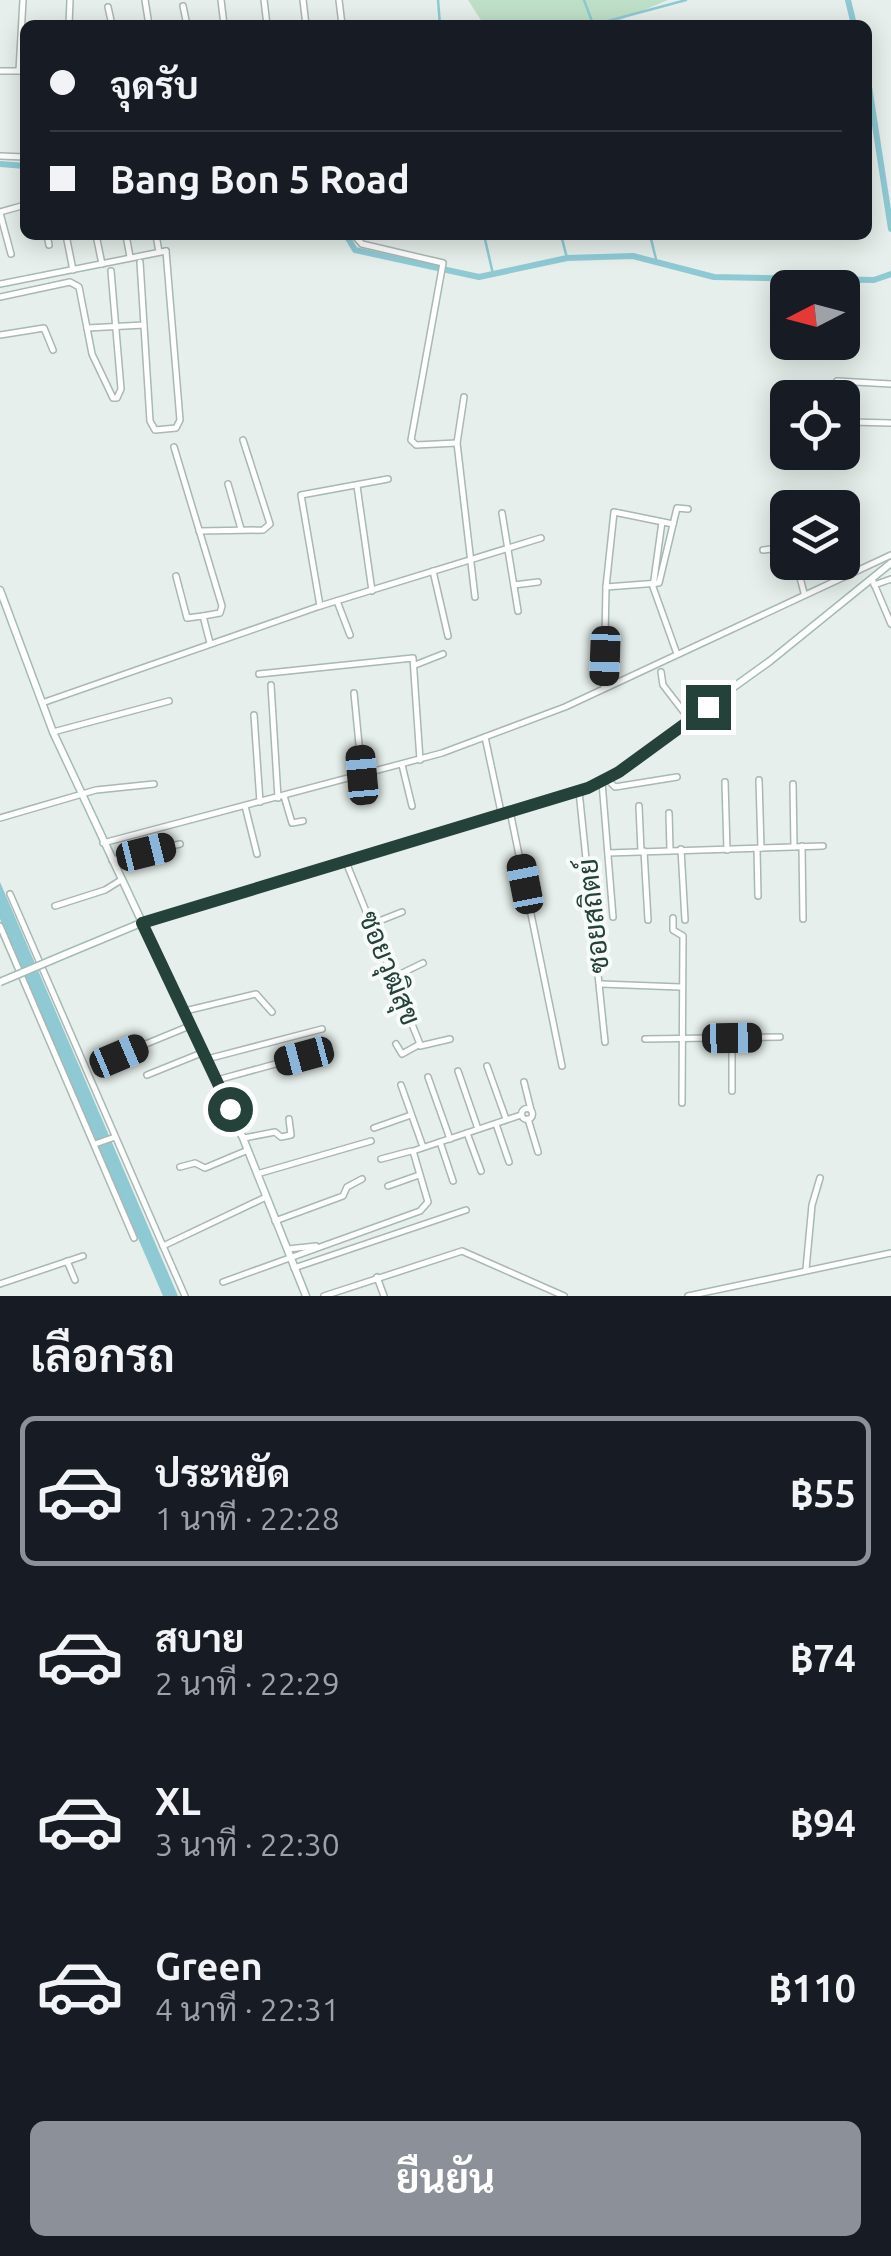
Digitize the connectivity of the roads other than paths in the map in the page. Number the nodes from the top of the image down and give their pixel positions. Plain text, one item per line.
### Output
1 (183, 6) dead end
2 (108, 7) dead end
3 (111, 20) edge
4 (186, 20) edge
5 (0, 212) edge
6 (48, 240) edge
7 (67, 240) edge
8 (97, 240) edge
9 (127, 240) edge
10 (159, 240) edge
11 (360, 240) edge
12 (49, 245) dead end
13 (165, 251) junction
14 (11, 254) dead end
15 (130, 258) junction
16 (140, 262) dead end
17 (102, 264) junction
18 (74, 270) junction
19 (111, 272) dead end
20 (0, 284) edge
21 (0, 297) edge
22 (144, 324) junction
23 (115, 326) junction
24 (87, 328) junction
25 (0, 335) edge
26 (53, 350) dead end
27 (860, 382) edge
28 (891, 384) edge
29 (464, 397) dead end
30 (860, 422) edge
31 (891, 423) edge
32 (243, 440) dead end
33 (457, 443) junction
34 (174, 448) dead end
35 (388, 479) dead end
36 (228, 484) dead end
37 (357, 486) junction
38 (688, 509) dead end
39 (502, 512) dead end
40 (662, 522) junction
41 (674, 524) junction
42 (241, 530) junction
43 (200, 531) junction
44 (541, 538) dead end
45 (508, 547) junction
46 (770, 549) edge
47 (764, 550) dead end
48 (470, 558) junction
49 (891, 559) edge
50 (433, 570) junction
51 (176, 576) dead end
52 (891, 579) edge
53 (801, 580) edge
54 (538, 582) dead end
55 (873, 582) junction
56 (514, 585) junction
57 (654, 586) junction
58 (606, 587) junction
59 (0, 590) edge
60 (372, 591) junction
61 (804, 593) junction
62 (475, 597) dead end
63 (338, 601) junction
64 (320, 606) junction
65 (518, 611) dead end
66 (203, 616) junction
67 (891, 624) edge
68 (350, 635) dead end
69 (448, 636) dead end
70 (210, 643) junction
71 (443, 654) dead end
72 (678, 654) junction
73 (415, 665) junction
74 (661, 672) dead end
75 (259, 674) dead end
76 (271, 685) dead end
77 (604, 688) junction
78 (354, 693) dead end
79 (169, 701) dead end
80 (42, 703) junction
81 (254, 715) dead end
82 (690, 720) junction
83 (54, 732) junction
84 (484, 737) junction
85 (420, 760) junction
86 (402, 765) junction
87 (362, 775) junction
88 (677, 776) dead end
89 (759, 780) dead end
90 (604, 781) junction
91 (724, 782) dead end
92 (154, 784) dead end
93 (793, 784) dead end
94 (579, 791) junction
95 (81, 794) junction
96 (281, 797) junction
97 (260, 802) junction
98 (245, 806) junction
99 (412, 806) dead end
100 (639, 806) dead end
101 (506, 813) junction
102 (670, 814) dead end
103 (0, 818) edge
104 (304, 820) dead end
105 (104, 843) junction
106 (180, 844) dead end
107 (798, 846) junction
108 (823, 846) dead end
109 (759, 848) junction
110 (681, 849) junction
111 (670, 850) junction
112 (727, 850) junction
113 (643, 851) junction
114 (608, 853) junction
115 (257, 854) dead end
116 (112, 860) junction
117 (346, 862) junction
118 (121, 880) junction
119 (10, 894) dead end
120 (758, 896) dead end
121 (54, 906) dead end
122 (402, 912) dead end
123 (613, 917) dead end
124 (673, 918) dead end
125 (803, 919) dead end
126 (648, 920) dead end
127 (685, 920) dead end
128 (142, 923) junction
129 (374, 923) junction
130 (0, 926) edge
131 (424, 963) dead end
132 (394, 976) junction
133 (0, 982) edge
134 (600, 984) junction
135 (680, 986) junction
136 (184, 1010) junction
137 (272, 1012) dead end
138 (192, 1025) junction
139 (322, 1030) dead end
140 (780, 1037) dead end
141 (682, 1038) junction
142 (732, 1038) junction
143 (450, 1039) dead end
144 (646, 1039) dead end
145 (606, 1042) dead end
146 (396, 1044) dead end
147 (419, 1046) junction
148 (119, 1056) dead end
149 (206, 1056) junction
150 (304, 1056) dead end
151 (488, 1066) dead end
152 (562, 1066) dead end
153 (458, 1071) dead end
154 (147, 1075) dead end
155 (428, 1076) dead end
156 (217, 1080) junction
157 (524, 1082) dead end
158 (400, 1085) dead end
159 (732, 1091) dead end
160 (682, 1104) dead end
161 (531, 1110) junction
162 (411, 1115) junction
163 (522, 1115) junction
164 (289, 1119) dead end
165 (506, 1120) junction
166 (528, 1120) junction
167 (496, 1124) junction
168 (374, 1128) dead end
169 (478, 1130) junction
170 (467, 1133) junction
171 (113, 1137) junction
172 (243, 1138) junction
173 (450, 1139) junction
174 (371, 1141) dead end
175 (440, 1142) junction
176 (96, 1144) junction
177 (422, 1147) junction
178 (248, 1150) junction
179 (412, 1152) junction
180 (538, 1152) dead end
181 (381, 1158) dead end
182 (509, 1162) dead end
183 (180, 1167) dead end
184 (481, 1171) dead end
185 (258, 1174) junction
186 (419, 1175) junction
187 (820, 1178) dead end
188 (362, 1179) dead end
189 (453, 1181) dead end
190 (388, 1186) dead end
191 (266, 1197) junction
192 (466, 1210) dead end
193 (275, 1221) junction
194 (134, 1238) dead end
195 (163, 1246) junction
196 (288, 1253) junction
197 (891, 1253) edge
198 (83, 1256) dead end
199 (67, 1261) junction
200 (294, 1268) junction
201 (806, 1269) junction
202 (377, 1278) junction
203 (75, 1280) dead end
204 (223, 1282) dead end
205 (0, 1284) edge
206 (704, 1294) edge
207 (185, 1296) edge
208 (306, 1296) edge
209 (324, 1296) edge
210 (384, 1296) edge
211 (564, 1296) edge
212 (688, 1296) edge

1 - 4 street
2 - 3 street
5 - 14 street
6 - 12 street
7 - 18 street
8 - 17 street
9 - 15 street
10 - 13 street
11 - 33 street
13 - 15 street
13 - 22 street
15 - 17 street
16 - 22 street
17 - 18 street
18 - 20 street
19 - 23 street
21 - 24 street
22 - 23 street
23 - 24 street
23 - 24 street
25 - 26 street
27 - 28 street
29 - 33 street
30 - 31 street
32 - 42 street
33 - 48 street
34 - 43 street
35 - 37 street
36 - 42 street
37 - 60 street
37 - 64 street
38 - 41 street
39 - 45 street
40 - 41 street
40 - 57 street
40 - 58 street
41 - 57 street
42 - 43 street
43 - 66 street
44 - 45 street
45 - 48 street
45 - 56 street
46 - 47 street
48 - 50 street
48 - 62 street
49 - 55 main road
49 - 61 street
50 - 60 street
50 - 69 street
51 - 66 street
52 - 55 street
53 - 61 street
54 - 56 street
55 - 67 street
55 - 82 main road
56 - 65 street
57 - 58 street
57 - 72 street
58 - 77 street
59 - 80 main road
60 - 63 street
61 - 72 street
63 - 64 street
63 - 68 street
64 - 70 street
66 - 70 street
70 - 80 street
71 - 73 street
72 - 77 street
73 - 75 street
73 - 85 street
74 - 82 street
76 - 96 street
77 - 84 street
78 - 87 street
79 - 83 street
80 - 83 main road
81 - 97 street
82 - 90 main road
83 - 95 main road
84 - 85 street
84 - 101 street
85 - 86 street
86 - 87 street
86 - 99 street
87 - 96 street
88 - 90 street
89 - 109 street
90 - 94 main road
90 - 114 street
91 - 112 street
92 - 95 street
93 - 107 street
94 - 101 main road
94 - 134 street, ซอยสถิตย์
95 - 103 street
95 - 105 main road
96 - 97 street
96 - 104 street
97 - 98 street
98 - 105 street
98 - 115 street
100 - 113 street
101 - 117 main road
101 - 152 street
102 - 111 street
105 - 116 main road
106 - 116 street
107 - 108 street
107 - 109 street
107 - 125 street
109 - 112 street
109 - 120 street
110 - 111 street
110 - 112 street
110 - 127 street
111 - 113 street
113 - 114 street
113 - 126 street
114 - 123 street
116 - 118 main road
117 - 128 main road
117 - 129 street, ซอยวุฒิสุข
118 - 121 street
118 - 128 main road
119 - 171 street
122 - 129 street
124 - 135 street
128 - 133 main road, bridge
128 - 136 main road
129 - 132 street, ซอยวุฒิสุข
130 - 176 street
131 - 132 street
132 - 147 street, ซอยวุฒิสุข
134 - 135 street
134 - 145 street, ซอยสถิตย์
135 - 141 street
136 - 137 street
136 - 138 main road
138 - 148 street
138 - 149 main road
139 - 149 street
140 - 142 street
141 - 142 street
141 - 144 street
141 - 160 street
142 - 159 street
143 - 147 street
146 - 147 street, ซอยวุฒิสุข
149 - 154 street
149 - 156 main road
150 - 156 street
151 - 165 street
153 - 169 street
155 - 173 street
156 - 172 main road
157 - 161 street
158 - 162 street
161 - 163 street
161 - 166 street
162 - 168 street
162 - 177 street
163 - 165 street
163 - 166 street
164 - 172 street
165 - 167 street
166 - 180 street
167 - 169 street
167 - 182 street
169 - 170 street
170 - 173 street
170 - 184 street
171 - 176 street
171 - 195 street
172 - 178 main road
173 - 175 street
174 - 185 street
175 - 177 street
175 - 189 street
176 - 194 street
177 - 179 street
178 - 183 street
178 - 185 main road
179 - 181 street
179 - 186 street
185 - 191 main road
186 - 190 street
186 - 196 street
187 - 201 street
188 - 193 street
191 - 193 main road
191 - 195 street
192 - 200 street
193 - 196 main road
195 - 207 street
196 - 200 main road
196 - 204 street
197 - 201 street
198 - 199 street
199 - 203 street
199 - 205 street
200 - 208 main road
201 - 206 street
202 - 209 street
202 - 210 street
202 - 211 street
206 - 212 street

